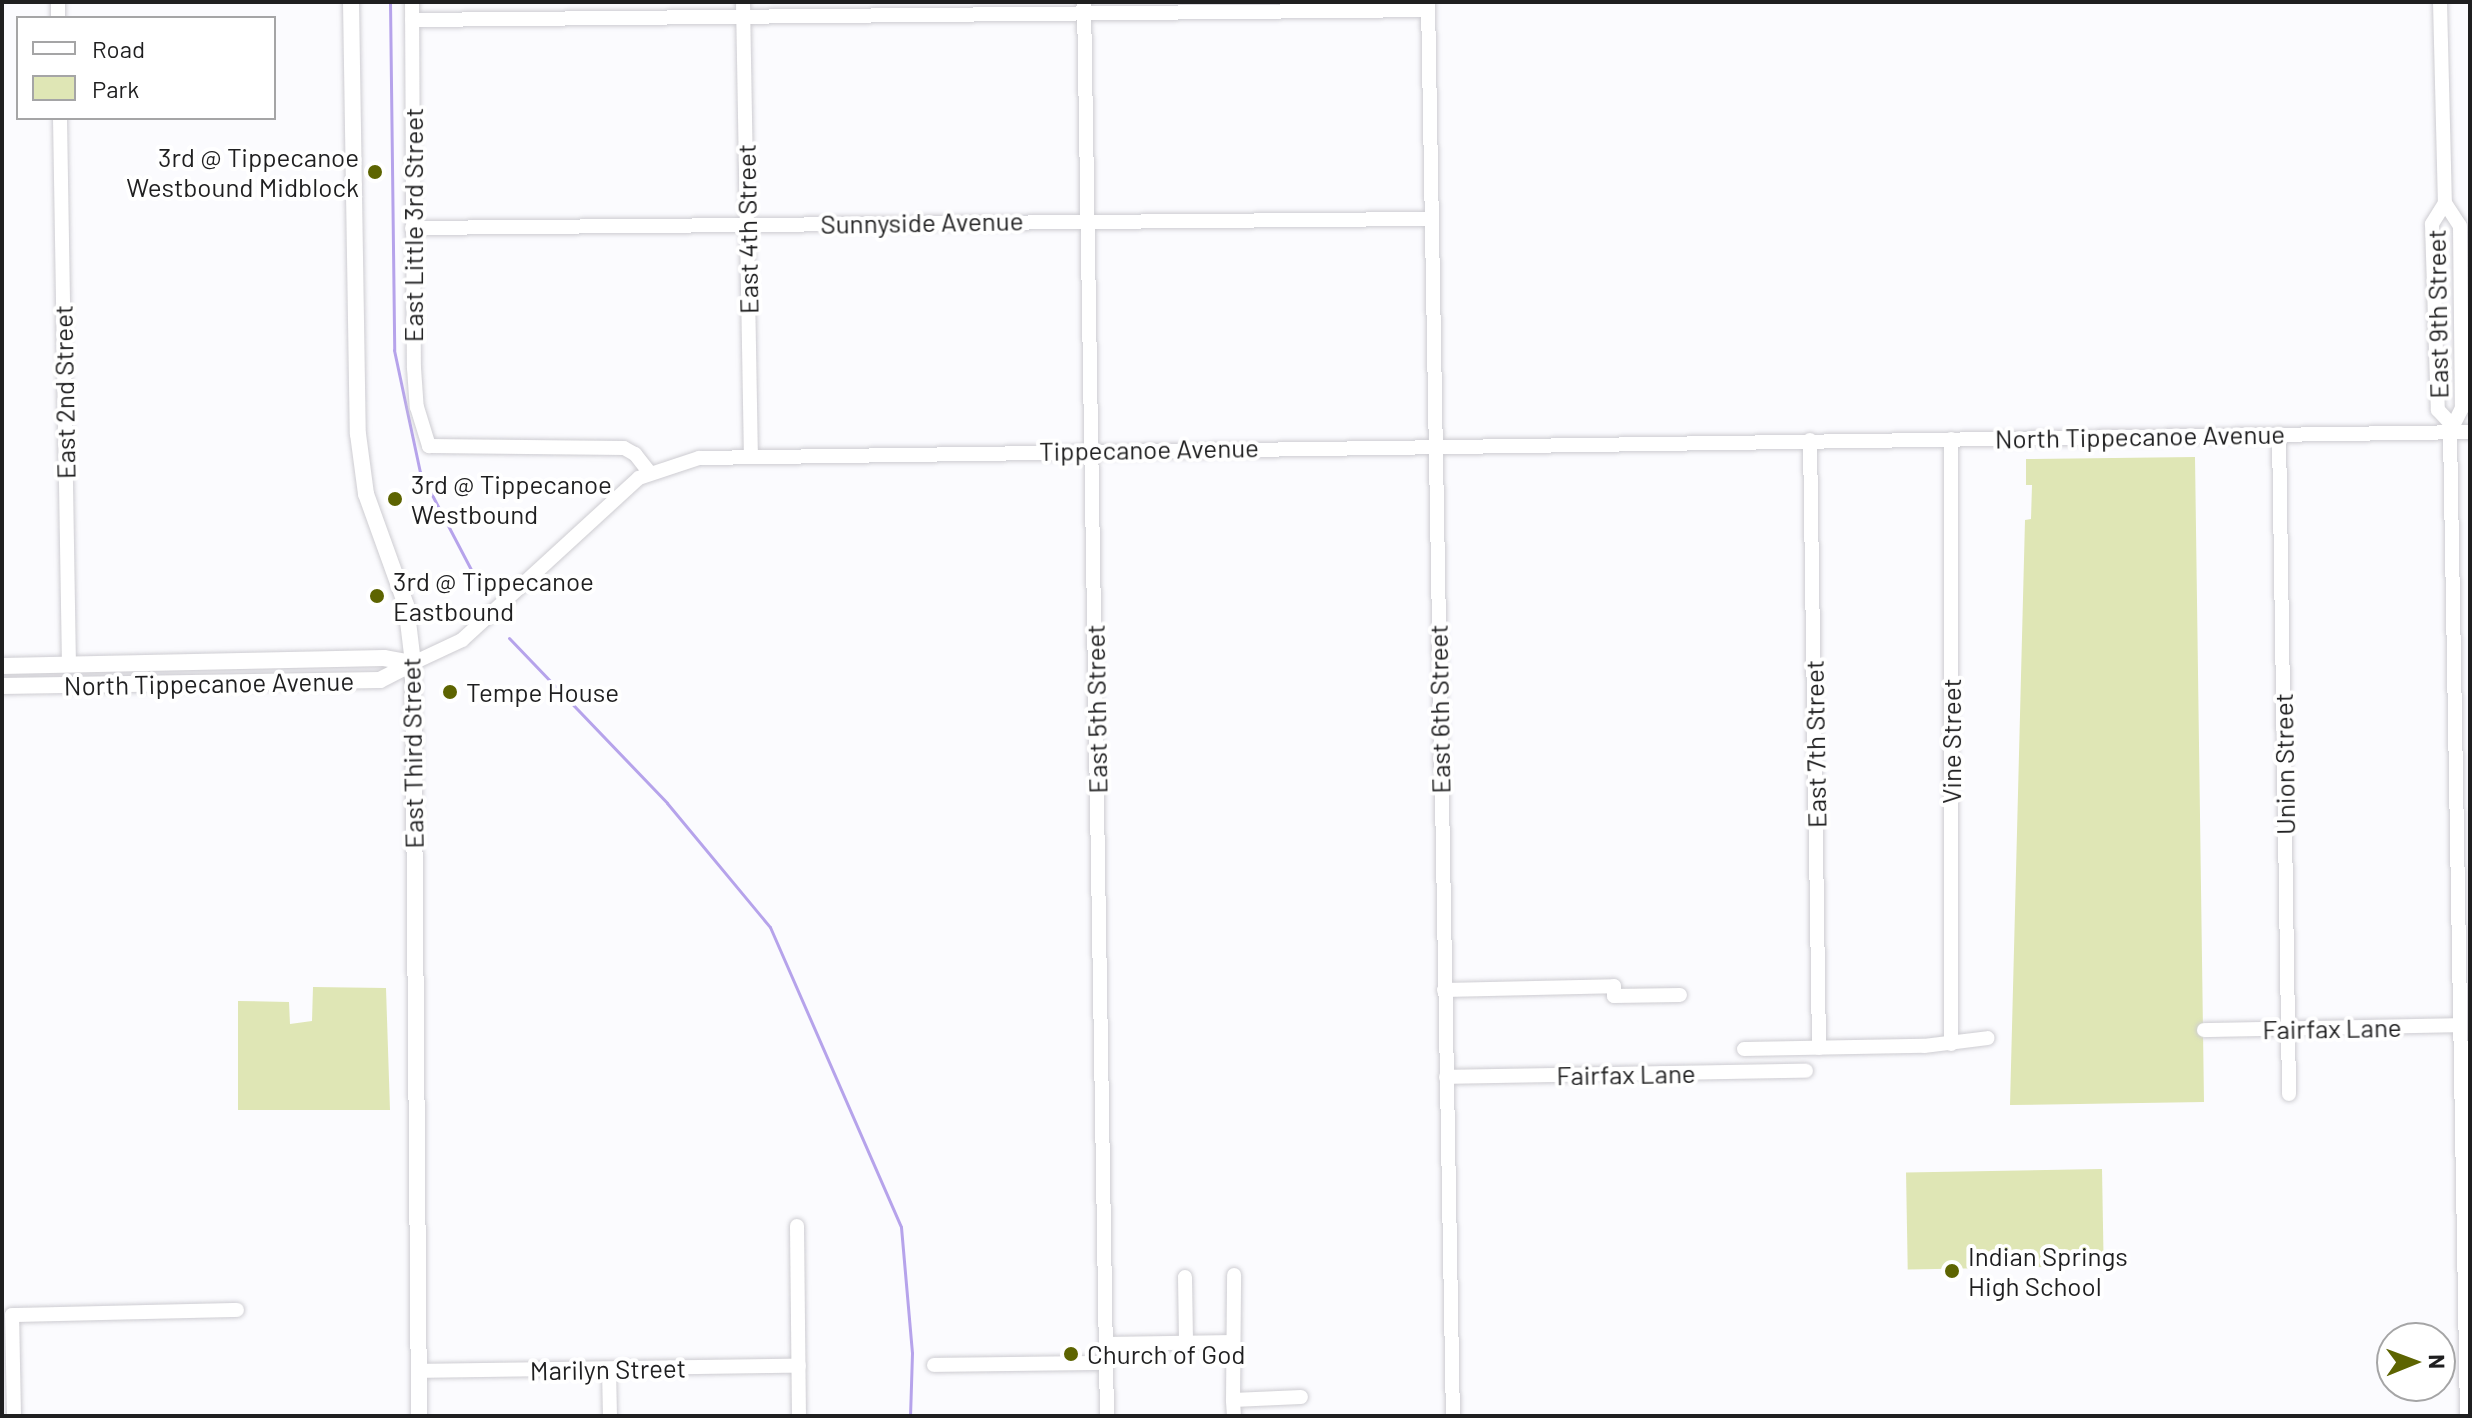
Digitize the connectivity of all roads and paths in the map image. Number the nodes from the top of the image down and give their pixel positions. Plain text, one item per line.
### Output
1 (351, 2) edge
2 (412, 2) edge
3 (574, 2) edge
4 (743, 2) edge
5 (2440, 2) edge
6 (1428, 6) edge
7 (1255, 7) edge
8 (1084, 9) edge
9 (910, 10) edge
10 (743, 18) junction
11 (574, 19) junction
12 (412, 20) junction
13 (60, 120) edge
14 (2445, 203) junction
15 (1432, 219) junction
16 (1088, 220) junction
17 (747, 225) junction
18 (412, 228) junction
19 (2450, 428) junction
20 (2470, 432) edge
21 (2279, 434) junction
22 (1951, 439) junction
23 (1810, 440) junction
24 (1435, 446) junction
25 (1092, 450) junction
26 (751, 456) junction
27 (649, 472) junction
28 (528, 575) joint
29 (413, 663) junction
30 (69, 665) junction
31 (2, 666) edge
32 (70, 685) junction
33 (2, 686) edge
34 (1444, 990) junction
35 (1680, 995) dead end
36 (2460, 1025) junction
37 (2288, 1029) junction
38 (2204, 1030) dead end
39 (1988, 1038) dead end
40 (1951, 1044) junction
41 (1819, 1048) junction
42 (1744, 1049) dead end
43 (1806, 1071) dead end
44 (1446, 1077) junction
45 (2289, 1094) dead end
46 (797, 1226) dead end
47 (1234, 1275) dead end
48 (1185, 1277) dead end
49 (237, 1310) dead end
50 (1233, 1342) junction
51 (1186, 1343) junction
52 (1106, 1344) junction
53 (1107, 1363) junction
54 (934, 1365) dead end
55 (799, 1366) junction
56 (609, 1369) junction
57 (418, 1371) junction
58 (1301, 1397) dead end
59 (1233, 1400) junction
60 (14, 1416) edge
61 (419, 1416) edge
62 (610, 1416) edge
63 (799, 1416) edge
64 (1107, 1416) edge
65 (1234, 1416) edge
66 (1453, 1416) edge
67 (2467, 1416) edge

1 - 29 main road, East Third Street
2 - 12 street, East Little 3rd Street
3 - 11 street
4 - 10 street, East 4th Street
5 - 14 street, East 9th Street
6 - 7 street
6 - 15 street, East 6th Street
7 - 8 street
8 - 9 street
8 - 16 street, East 5th Street
9 - 10 street
10 - 11 street
10 - 17 street, East 4th Street
11 - 12 street
12 - 18 street, East Little 3rd Street
13 - 30 street, East 2nd Street
14 - 19 street, East 9th Street
14 - 19 street, East 9th Street
15 - 16 street, Sunnyside Avenue
15 - 24 street, East 6th Street
16 - 17 street, Sunnyside Avenue
16 - 25 street, East 5th Street
17 - 18 street, Sunnyside Avenue
17 - 26 street, East 4th Street
18 - 27 street, East Little 3rd Street
19 - 20 street, North Tippecanoe Avenue
19 - 21 street, North Tippecanoe Avenue
19 - 36 street, East 9th Street
21 - 22 street, North Tippecanoe Avenue
21 - 37 street, Union Street
22 - 23 street, North Tippecanoe Avenue
22 - 40 street, Vine Street
23 - 24 street, Tippecanoe Avenue
23 - 41 street, East 7th Street
24 - 25 street, Tippecanoe Avenue
24 - 34 street, East 6th Street
25 - 26 street, Tippecanoe Avenue
25 - 52 street, East 5th Street
26 - 27 street, Tippecanoe Avenue
27 - 28 street, Tippecanoe Avenue
28 - 29 street, North Tippecanoe Avenue
29 - 30 main road, North Tippecanoe Avenue
29 - 32 main road, North Tippecanoe Avenue
29 - 57 main road, East Third Street
30 - 31 main road, North Tippecanoe Avenue
30 - 32 main road
32 - 33 main road, North Tippecanoe Avenue
34 - 35 street
34 - 44 street, East 6th Street
36 - 37 street, Fairfax Lane
36 - 67 street, East 9th Street
37 - 38 street, Fairfax Lane
37 - 45 street, Union Street
39 - 40 street
40 - 41 street
41 - 42 street
43 - 44 street, Fairfax Lane
44 - 66 street, East 6th Street
46 - 55 street
47 - 50 street
48 - 51 street
49 - 60 street
50 - 51 street
50 - 59 street
51 - 52 street
52 - 53 street, East 5th Street
53 - 54 street
53 - 64 street, East 5th Street
55 - 56 street, Marilyn Street
55 - 63 street
56 - 57 street, Marilyn Street
56 - 62 street
57 - 61 main road, East Third Street
58 - 59 street
59 - 65 street

